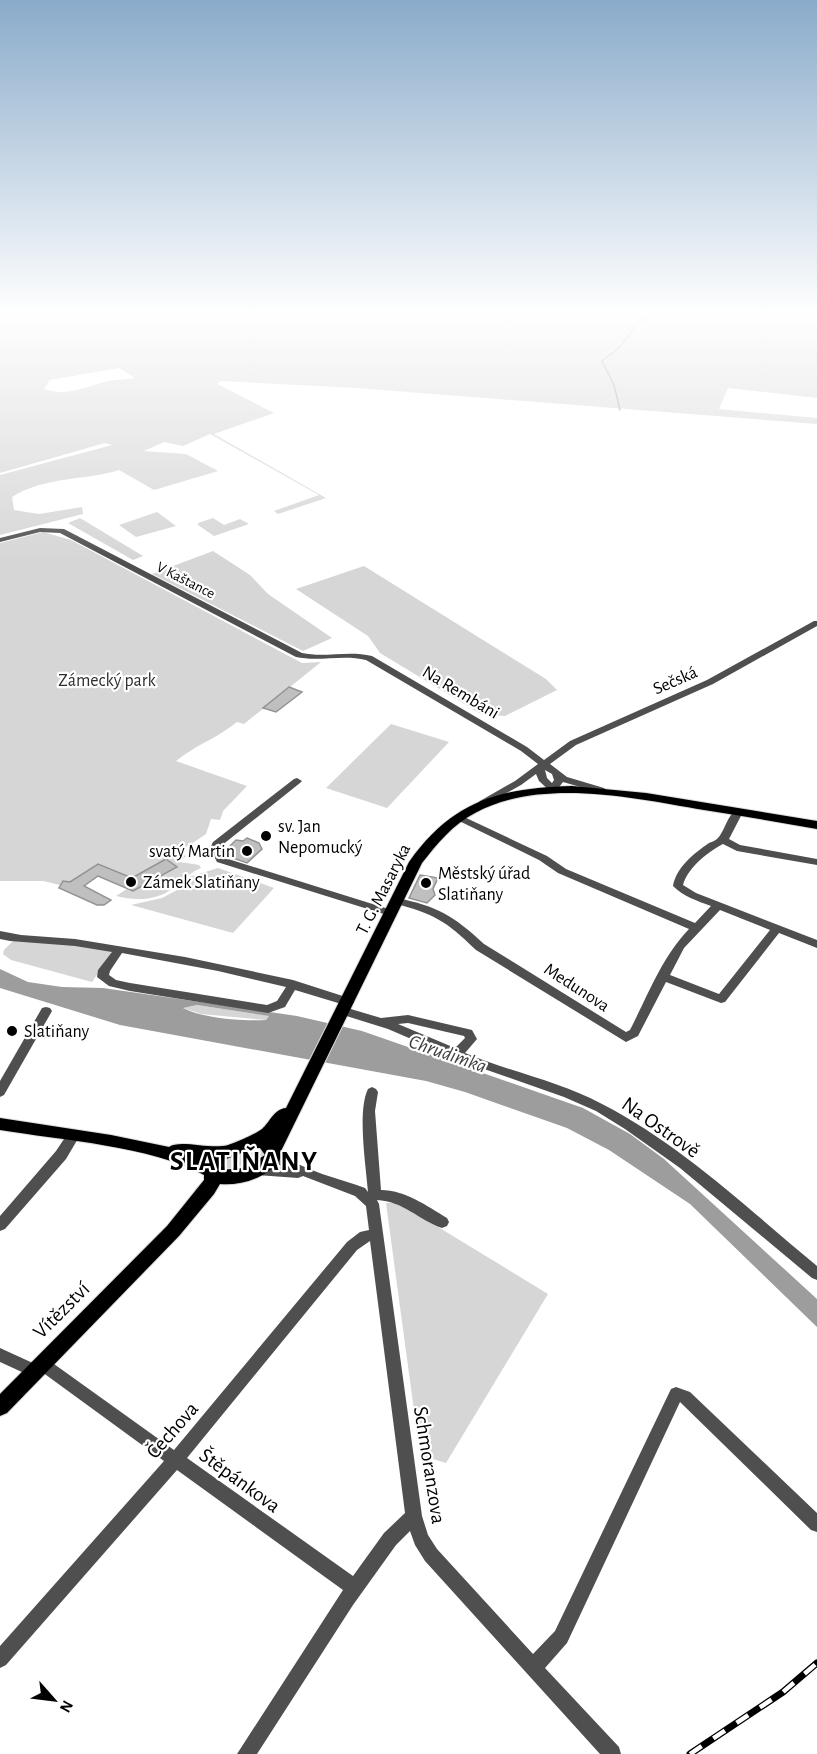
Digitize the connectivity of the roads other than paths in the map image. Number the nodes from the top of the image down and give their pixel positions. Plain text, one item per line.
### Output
1 (0, 540) edge
2 (817, 623) edge
3 (359, 655) joint
4 (542, 765) junction
5 (556, 773) junction
6 (297, 781) dead end
7 (553, 789) junction
8 (607, 790) junction
9 (738, 812) junction
10 (463, 815) junction
11 (817, 825) edge
12 (724, 840) junction
13 (817, 862) edge
14 (717, 906) junction
15 (394, 907) junction
16 (694, 927) junction
17 (776, 929) junction
18 (0, 935) edge
19 (817, 944) edge
20 (119, 950) junction
21 (662, 976) junction
22 (293, 984) junction
23 (345, 1010) junction
24 (46, 1011) dead end
25 (381, 1022) junction
26 (457, 1054) junction
27 (301, 1091) junction
28 (0, 1092) edge
29 (372, 1092) dead end
30 (0, 1124) edge
31 (73, 1137) junction
32 (253, 1142) junction
33 (140, 1148) junction
34 (230, 1150) junction
35 (274, 1151) junction
36 (212, 1172) junction
37 (247, 1172) junction
38 (323, 1179) junction
39 (371, 1196) junction
40 (442, 1222) dead end
41 (0, 1225) edge
42 (376, 1234) junction
43 (157, 1248) junction
44 (817, 1274) edge
45 (0, 1355) edge
46 (38, 1368) junction
47 (0, 1407) edge
48 (175, 1460) junction
49 (414, 1516) junction
50 (817, 1524) edge
51 (355, 1588) junction
52 (0, 1659) edge
53 (534, 1667) junction
54 (246, 1754) edge
55 (612, 1754) edge

1 - 3 street, V Kaštance
2 - 4 street, Sečská
3 - 4 street, Na Rembáni
4 - 5 street
4 - 7 street
4 - 10 street, Sečská
5 - 7 street
5 - 8 street
6 - 15 street
7 - 8 main road, T. G. Masaryka
7 - 10 main road, T. G. Masaryka
8 - 9 main road, T. G. Masaryka
9 - 11 main road, T. G. Masaryka
9 - 12 street
10 - 15 main road, T. G. Masaryka
10 - 16 street
12 - 13 street
12 - 14 street
14 - 16 street, Medunova
14 - 17 street
15 - 21 street, Medunova
15 - 23 main road, T. G. Masaryka
16 - 21 street, Medunova
17 - 19 street
17 - 21 street
18 - 20 street, Na Ostrově
20 - 22 street, Na Ostrově
20 - 22 street
22 - 23 street, Na Ostrově
23 - 25 street, Na Ostrově
23 - 27 main road, T. G. Masaryka
24 - 28 street
25 - 26 street, Na Ostrově
25 - 26 street, Na Ostrově
26 - 44 street, Na Ostrově
27 - 32 main road, T. G. Masaryka
27 - 35 main road, T. G. Masaryka
29 - 39 street
30 - 31 main road, T. G. Masaryka
31 - 33 main road, T. G. Masaryka
31 - 41 street
32 - 34 main road, T. G. Masaryka
32 - 35 main road
33 - 34 main road, T. G. Masaryka
33 - 36 main road, T. G. Masaryka
34 - 36 main road, T. G. Masaryka
35 - 37 main road, T. G. Masaryka
35 - 38 street
36 - 37 main road, T. G. Masaryka
36 - 43 main road, Vítězství
37 - 38 street
37 - 43 main road, Vítězství
38 - 39 street
39 - 40 street
39 - 42 street, Schmoranzova
42 - 48 street, Čechova
42 - 49 street, Schmoranzova
43 - 46 main road, Vítězství
45 - 46 street, Štěpánkova
46 - 47 main road, Vítězství
46 - 48 street, Štěpánkova
48 - 51 street, Štěpánkova
48 - 52 street, Čechova
49 - 51 street
49 - 53 street, Schmoranzova
50 - 53 street
51 - 54 street
53 - 55 street, Schmoranzova

